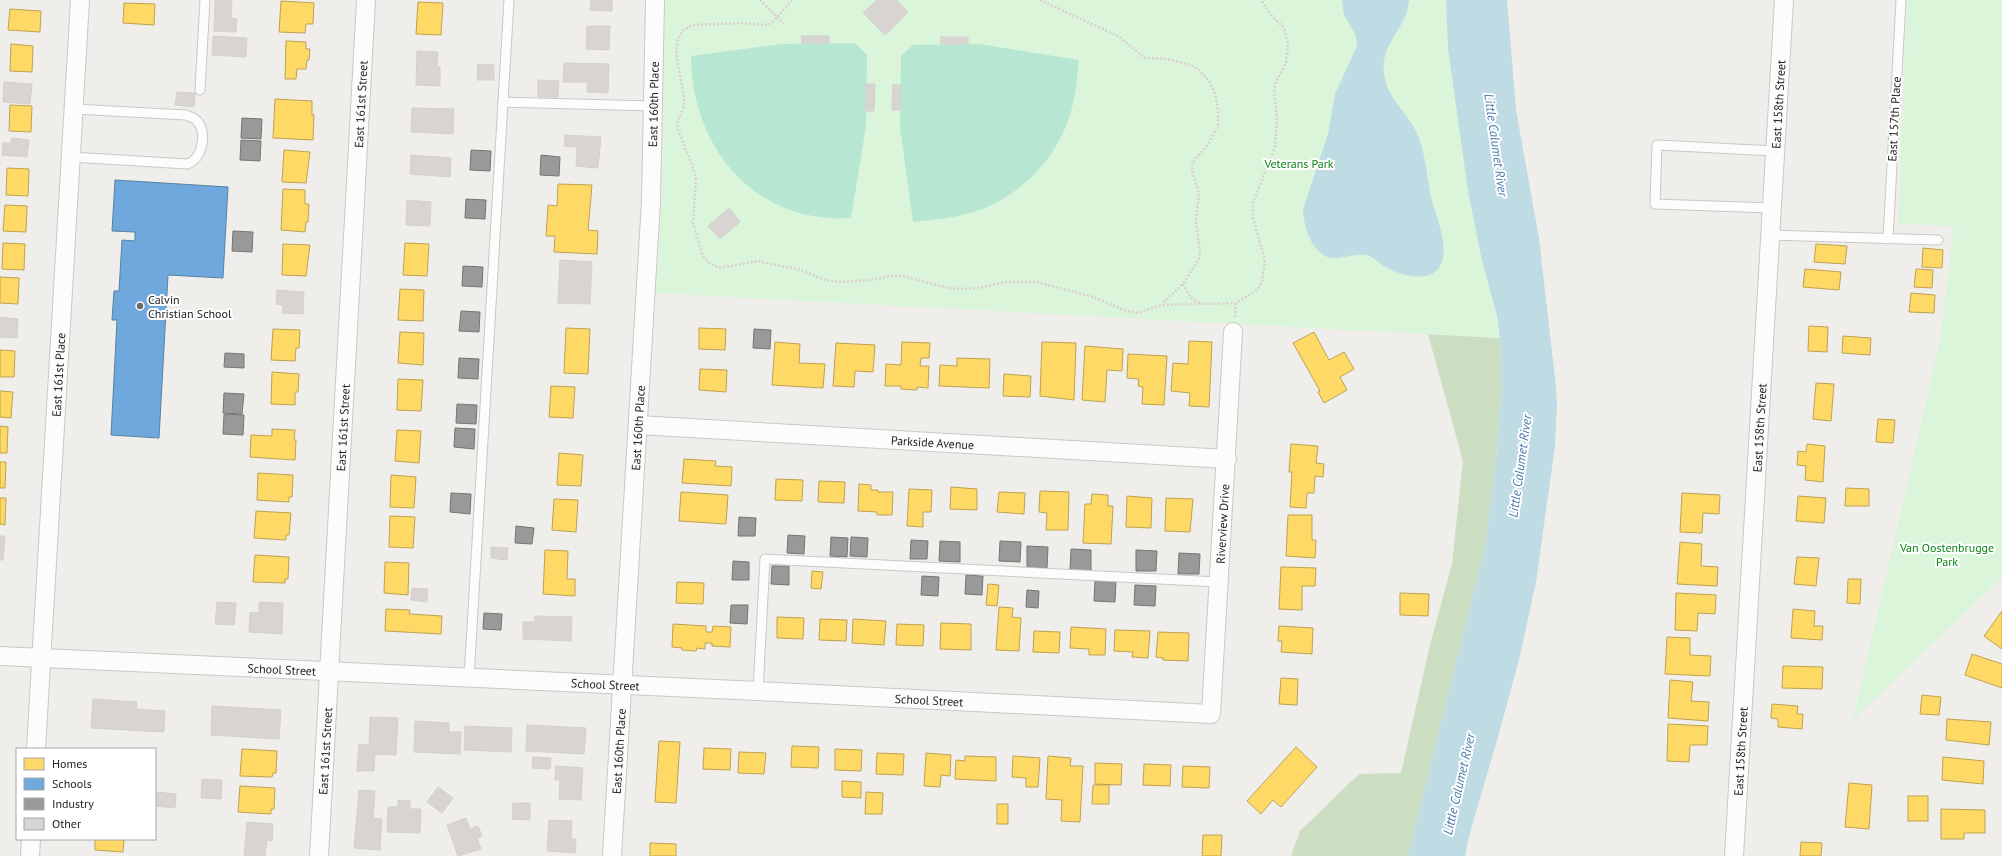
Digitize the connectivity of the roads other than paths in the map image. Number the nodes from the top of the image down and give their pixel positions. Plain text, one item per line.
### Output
1 (80, 0) edge
2 (205, 0) edge
3 (366, 0) edge
4 (509, 0) edge
5 (655, 0) edge
6 (1784, 0) edge
7 (1901, 0) edge
8 (200, 90) dead end
9 (503, 102) junction
10 (653, 106) junction
11 (74, 109) junction
12 (1775, 151) junction
13 (71, 157) junction
14 (1771, 208) junction
15 (1769, 235) junction
16 (1888, 239) junction
17 (1938, 240) dead end
18 (1233, 332) dead end
19 (638, 425) junction
20 (1227, 459) junction
21 (1219, 582) junction
22 (0, 656) edge
23 (41, 658) junction
24 (330, 672) junction
25 (469, 678) junction
26 (622, 685) junction
27 (758, 690) junction
28 (1211, 714) joint
29 (36, 748) edge
30 (30, 840) edge
31 (30, 856) edge
32 (319, 856) edge
33 (612, 856) edge
34 (1734, 856) edge

1 - 11 street, East 161st Place
2 - 8 lane
3 - 24 street, East 161st Street
4 - 9 lane
5 - 10 street, East 160th Place
6 - 12 street, East 158th Street
7 - 16 lane, East 157th Place
9 - 10 lane
9 - 25 lane
10 - 19 street, East 160th Place
11 - 13 street, East 161st Place
11 - 13 lane
12 - 14 street, East 158th Street
12 - 14 lane
13 - 23 street, East 161st Place
14 - 15 street, East 158th Street
15 - 16 lane
15 - 34 street, East 158th Street
16 - 17 lane
18 - 20 street, Riverview Drive
19 - 20 street, Parkside Avenue
19 - 26 street, East 160th Place
20 - 21 street, Riverview Drive
21 - 27 lane
21 - 28 street, Riverview Drive
22 - 23 street, School Street
23 - 24 street, School Street
23 - 29 street, East 161st Place
24 - 25 street, School Street
24 - 32 street, East 161st Street
25 - 26 street, School Street
26 - 27 street, School Street
26 - 33 street, East 160th Place
27 - 28 street, School Street
30 - 31 street

